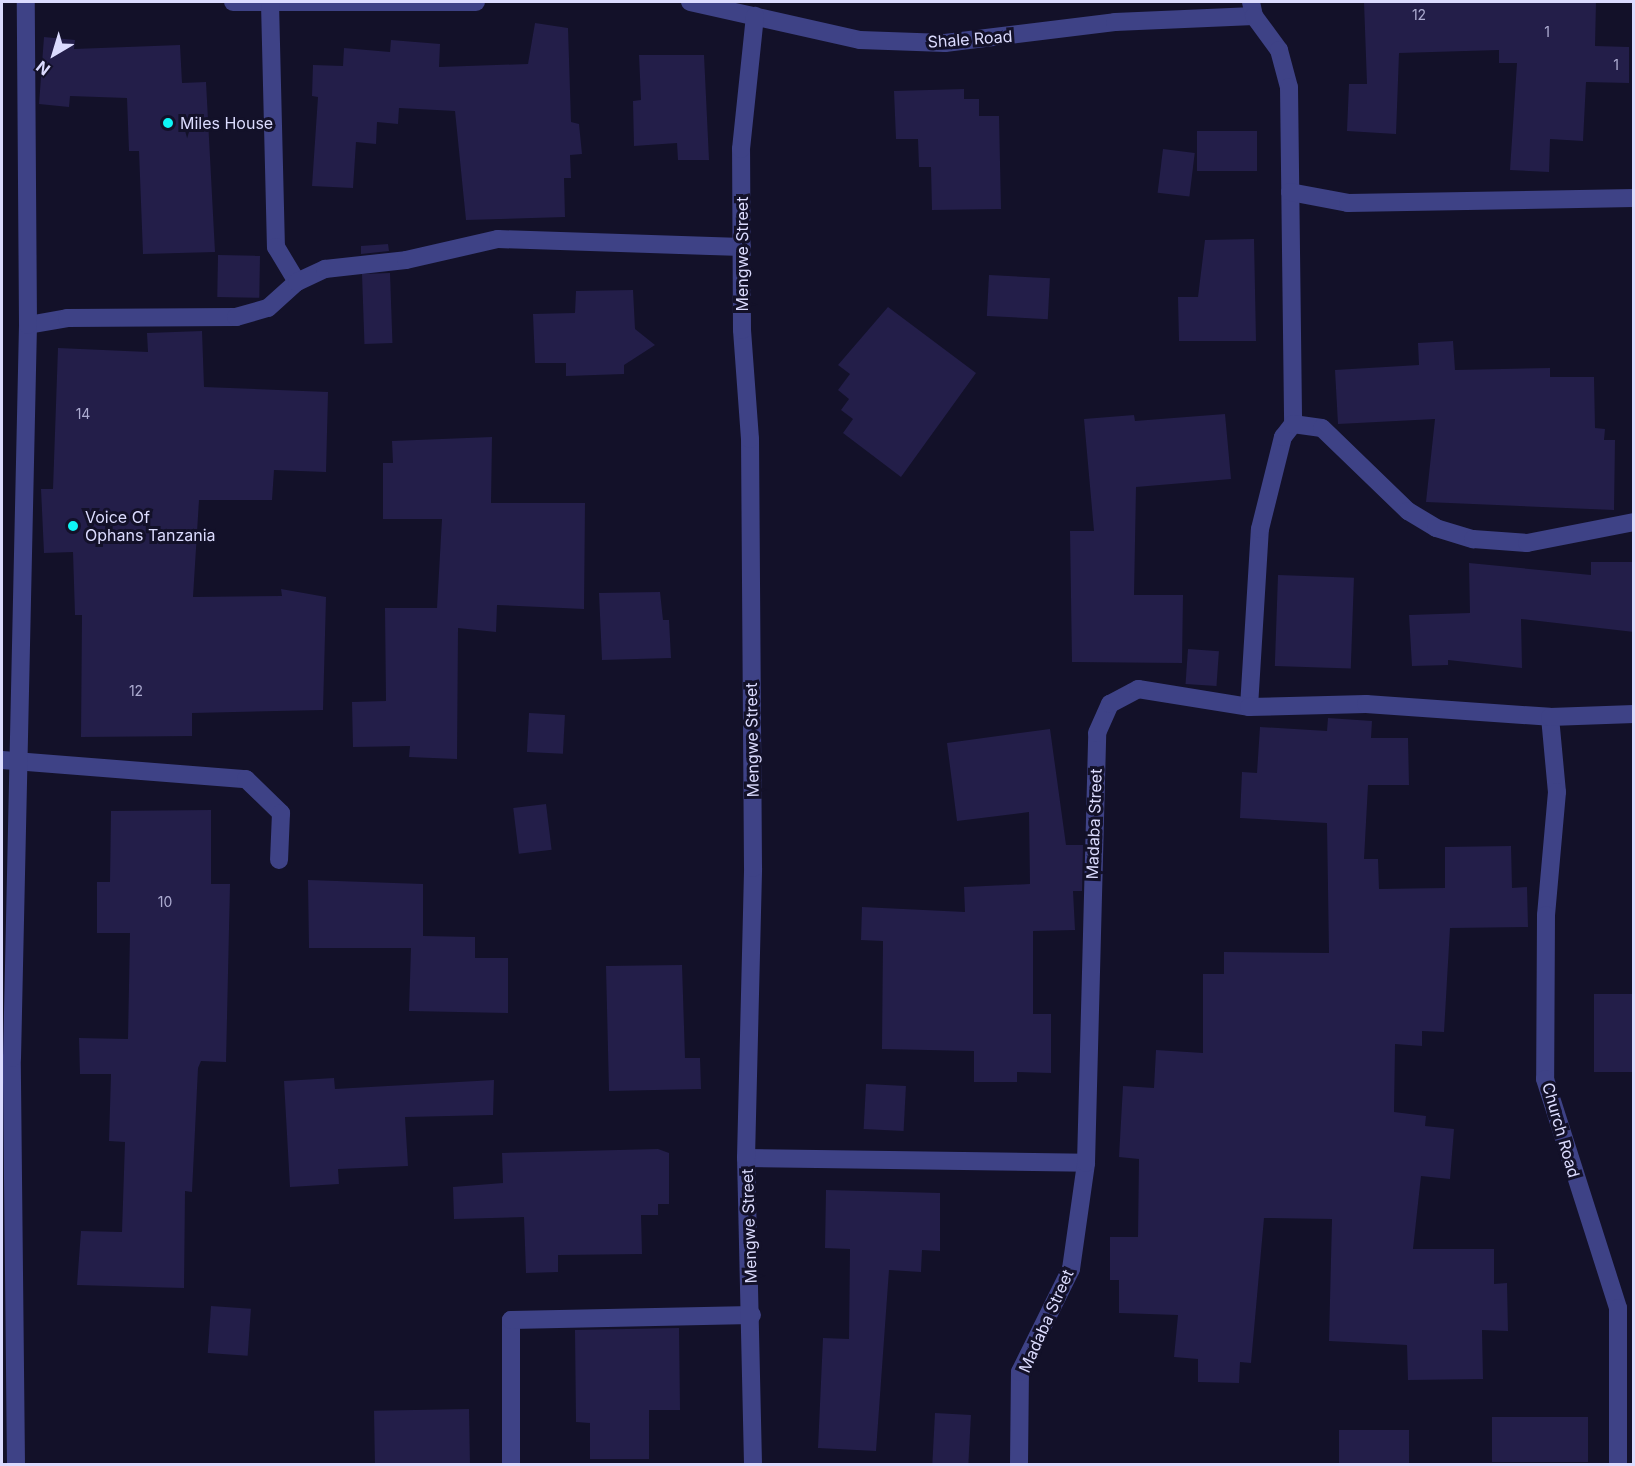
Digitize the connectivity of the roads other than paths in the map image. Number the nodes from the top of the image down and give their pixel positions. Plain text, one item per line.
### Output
1 (26, 2) edge
2 (233, 2) edge
3 (476, 2) edge
4 (690, 2) edge
5 (270, 3) junction
6 (1252, 9) edge
7 (755, 16) junction
8 (1290, 192) junction
9 (1634, 198) edge
10 (742, 247) junction
11 (297, 282) junction
12 (28, 325) junction
13 (1293, 424) junction
14 (1634, 522) edge
15 (1249, 707) junction
16 (1634, 714) edge
17 (1550, 717) junction
18 (10, 761) edge
19 (279, 860) dead end
20 (746, 1158) junction
21 (1086, 1163) junction
22 (752, 1315) junction
23 (10, 1331) edge
24 (16, 1464) edge
25 (511, 1464) edge
26 (753, 1464) edge
27 (1019, 1464) edge
28 (1618, 1464) edge

1 - 12 street
2 - 5 street
3 - 5 street
4 - 7 street, Shale Road
5 - 11 street
6 - 7 street, Shale Road
6 - 8 street
7 - 10 street, Mengwe Street
8 - 9 street
8 - 13 street
10 - 11 street
10 - 20 street, Mengwe Street
11 - 12 street
12 - 18 street
13 - 14 street
13 - 15 street
15 - 17 street, Madaba Street
15 - 21 street, Madaba Street
16 - 17 street, Madaba Street
17 - 28 street, Church Road
18 - 19 street
18 - 23 street
20 - 21 street
20 - 22 street, Mengwe Street
21 - 27 street, Madaba Street
22 - 25 street
22 - 26 street, Mengwe Street
23 - 24 street

